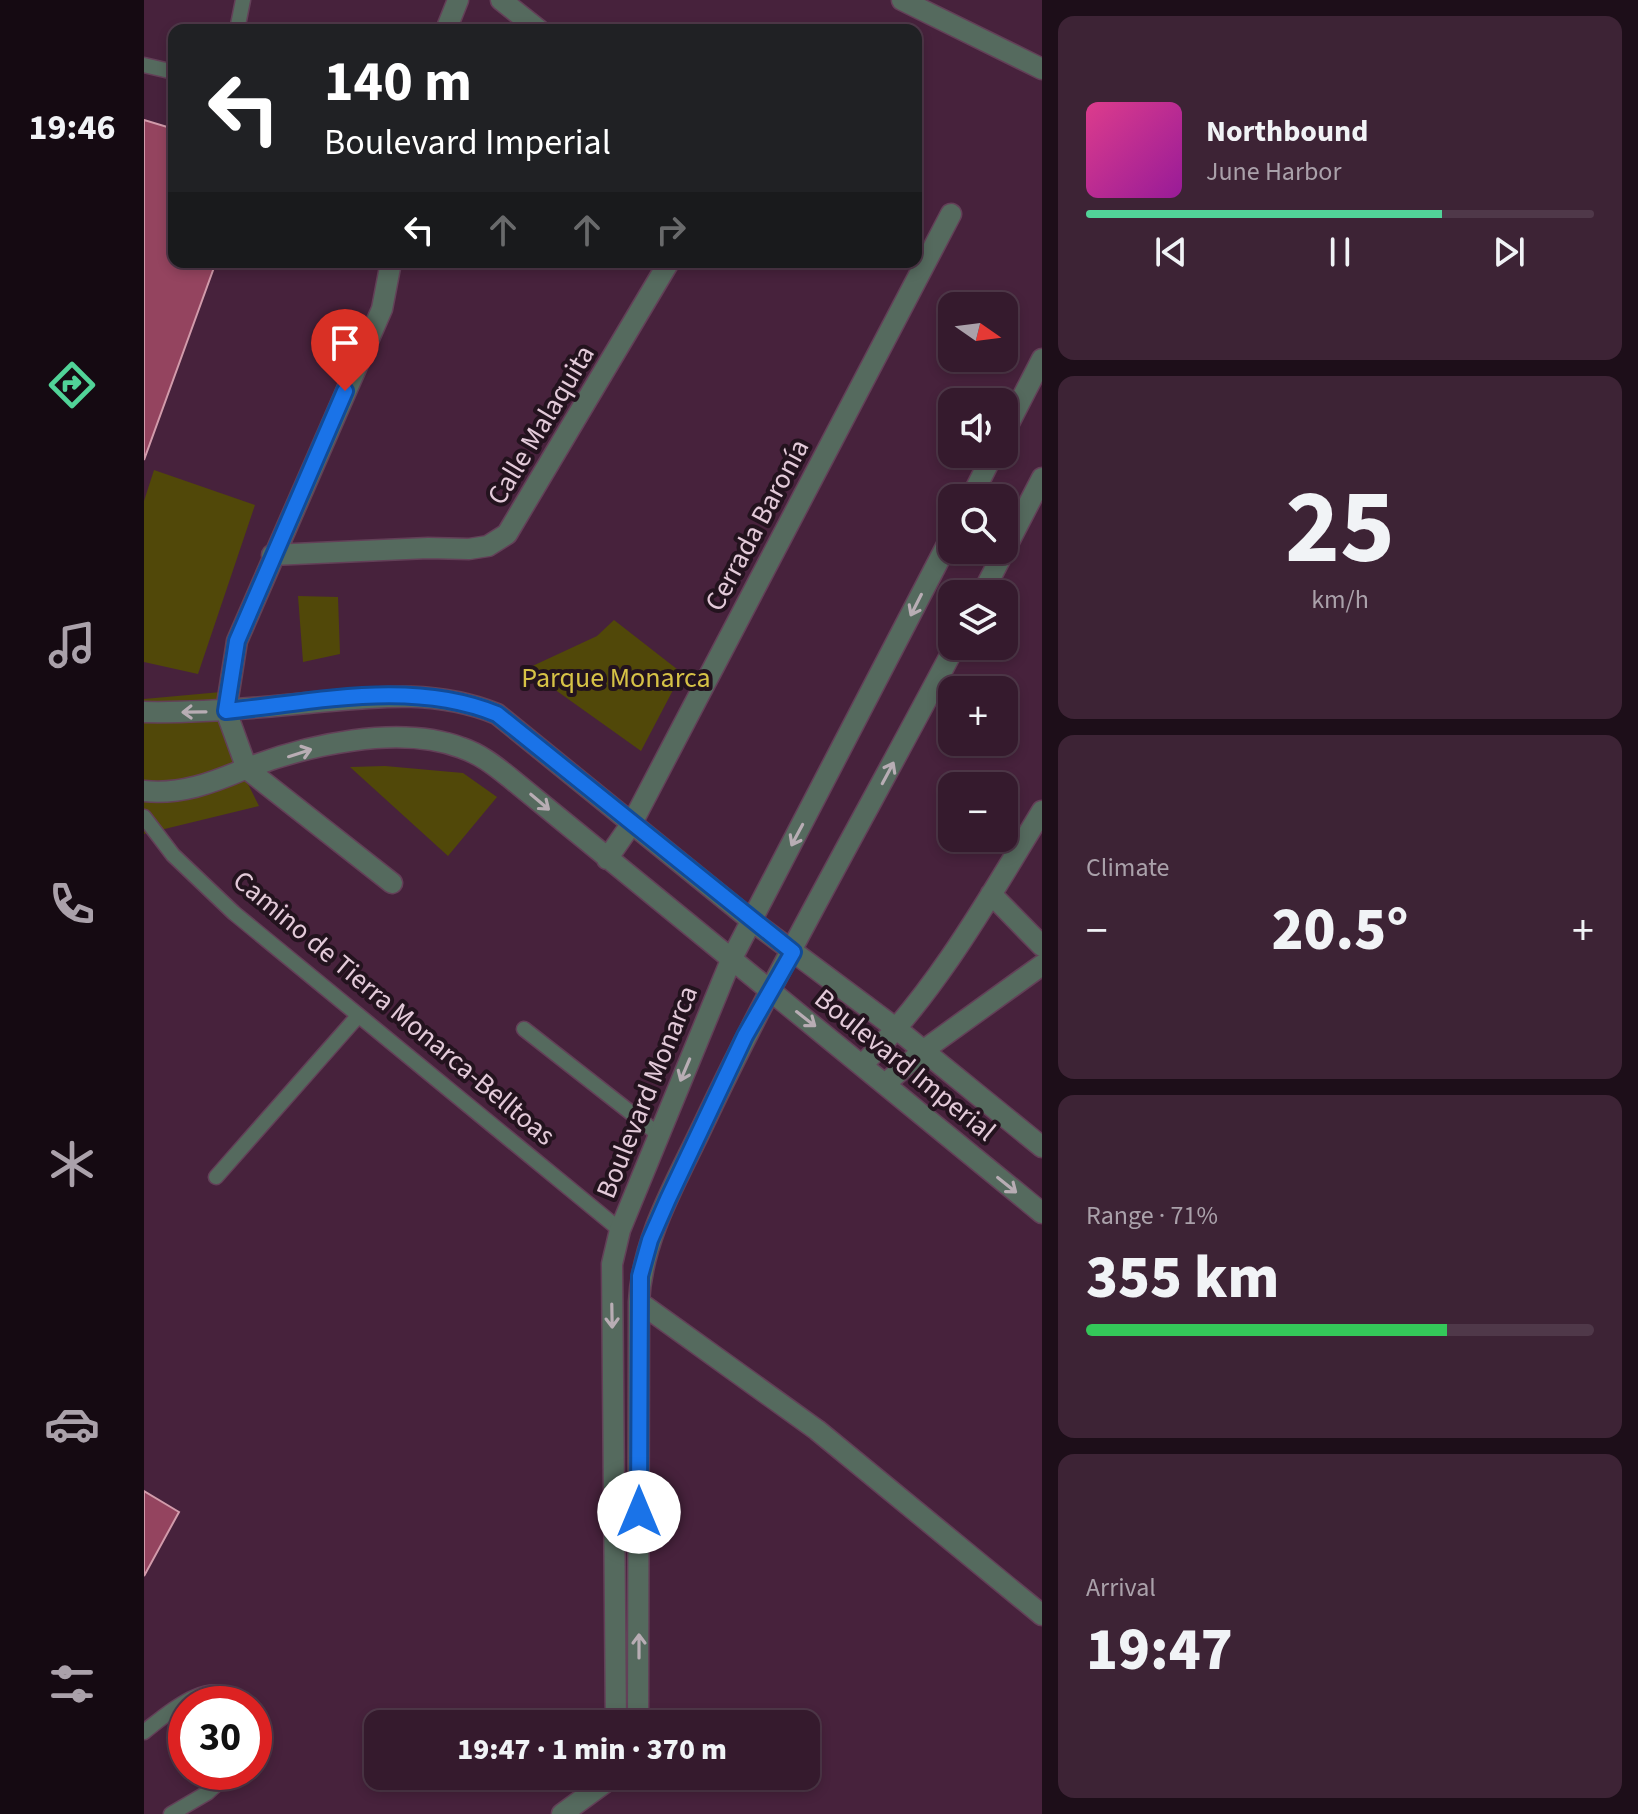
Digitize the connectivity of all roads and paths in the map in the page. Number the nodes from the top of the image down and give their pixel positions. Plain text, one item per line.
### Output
1 (243, 0) edge
2 (458, 0) edge
3 (501, 0) edge
4 (902, 0) edge
5 (238, 24) edge
6 (448, 24) edge
7 (531, 24) edge
8 (144, 65) edge
9 (1042, 69) edge
10 (168, 71) edge
11 (951, 214) dead end
12 (390, 268) edge
13 (665, 268) edge
14 (1042, 359) edge
15 (1018, 406) edge
16 (1042, 478) edge
17 (272, 555) junction
18 (938, 562) edge
19 (989, 580) edge
20 (948, 660) edge
21 (226, 711) junction
22 (144, 712) edge
23 (247, 769) junction
24 (144, 791) edge
25 (1042, 811) edge
26 (144, 817) edge
27 (632, 823) junction
28 (607, 859) junction
29 (392, 883) dead end
30 (991, 894) junction
31 (752, 921) junction
32 (1042, 946) edge
33 (793, 952) junction
34 (731, 960) junction
35 (1042, 965) edge
36 (771, 991) junction
37 (358, 1016) junction
38 (524, 1029) dead end
39 (898, 1030) junction
40 (924, 1050) junction
41 (863, 1064) junction
42 (885, 1084) junction
43 (658, 1134) junction
44 (1042, 1147) edge
45 (216, 1177) dead end
46 (1042, 1213) edge
47 (620, 1230) junction
48 (639, 1302) junction
49 (1042, 1615) edge
50 (616, 1710) edge
51 (638, 1710) edge
52 (168, 1714) edge
53 (144, 1732) edge
54 (210, 1790) edge
55 (584, 1790) edge
56 (595, 1790) edge
57 (569, 1810) edge
58 (171, 1814) edge

1 - 5 lane
2 - 6 street
3 - 7 street
4 - 9 street
8 - 10 lane
11 - 27 street, Cerrada Baronía
12 - 17 street
13 - 17 street, Calle Malaquita
14 - 15 street
16 - 19 street
17 - 21 street
18 -> 31 street, Boulevard Monarca
33 -> 20 street
21 -> 22 street, Boulevard Imperial
21 - 23 street
21 - 27 street, Boulevard Imperial
23 - 24 street, Boulevard Imperial
23 -> 28 street, Boulevard Imperial
23 - 29 street
25 - 30 street
26 - 37 lane, Camino de Tierra Monarca-Belltoas
27 - 28 street, Cerrada Baronía
27 - 31 street, Boulevard Imperial
28 - 34 street, Boulevard Imperial
30 - 32 street
30 - 39 street
31 - 33 street, Boulevard Imperial
31 - 34 street, Boulevard Monarca
33 - 36 street
33 - 39 street, Boulevard Imperial
34 - 36 street, Boulevard Imperial
34 -> 43 street, Boulevard Monarca
35 - 40 street
36 -> 41 street, Boulevard Imperial
36 - 48 street
37 - 45 lane
37 - 47 lane, Camino de Tierra Monarca-Belltoas
38 - 43 lane
39 - 40 street, Boulevard Imperial
39 - 41 street
40 - 42 street
40 - 44 street, Boulevard Imperial
41 - 42 street, Boulevard Imperial
42 -> 46 street, Boulevard Imperial
43 - 47 street, Boulevard Monarca
47 -> 50 street, Boulevard Monarca
48 - 49 street
51 -> 48 street
52 - 53 lane
54 - 58 lane
55 - 57 street
56 - 57 street

